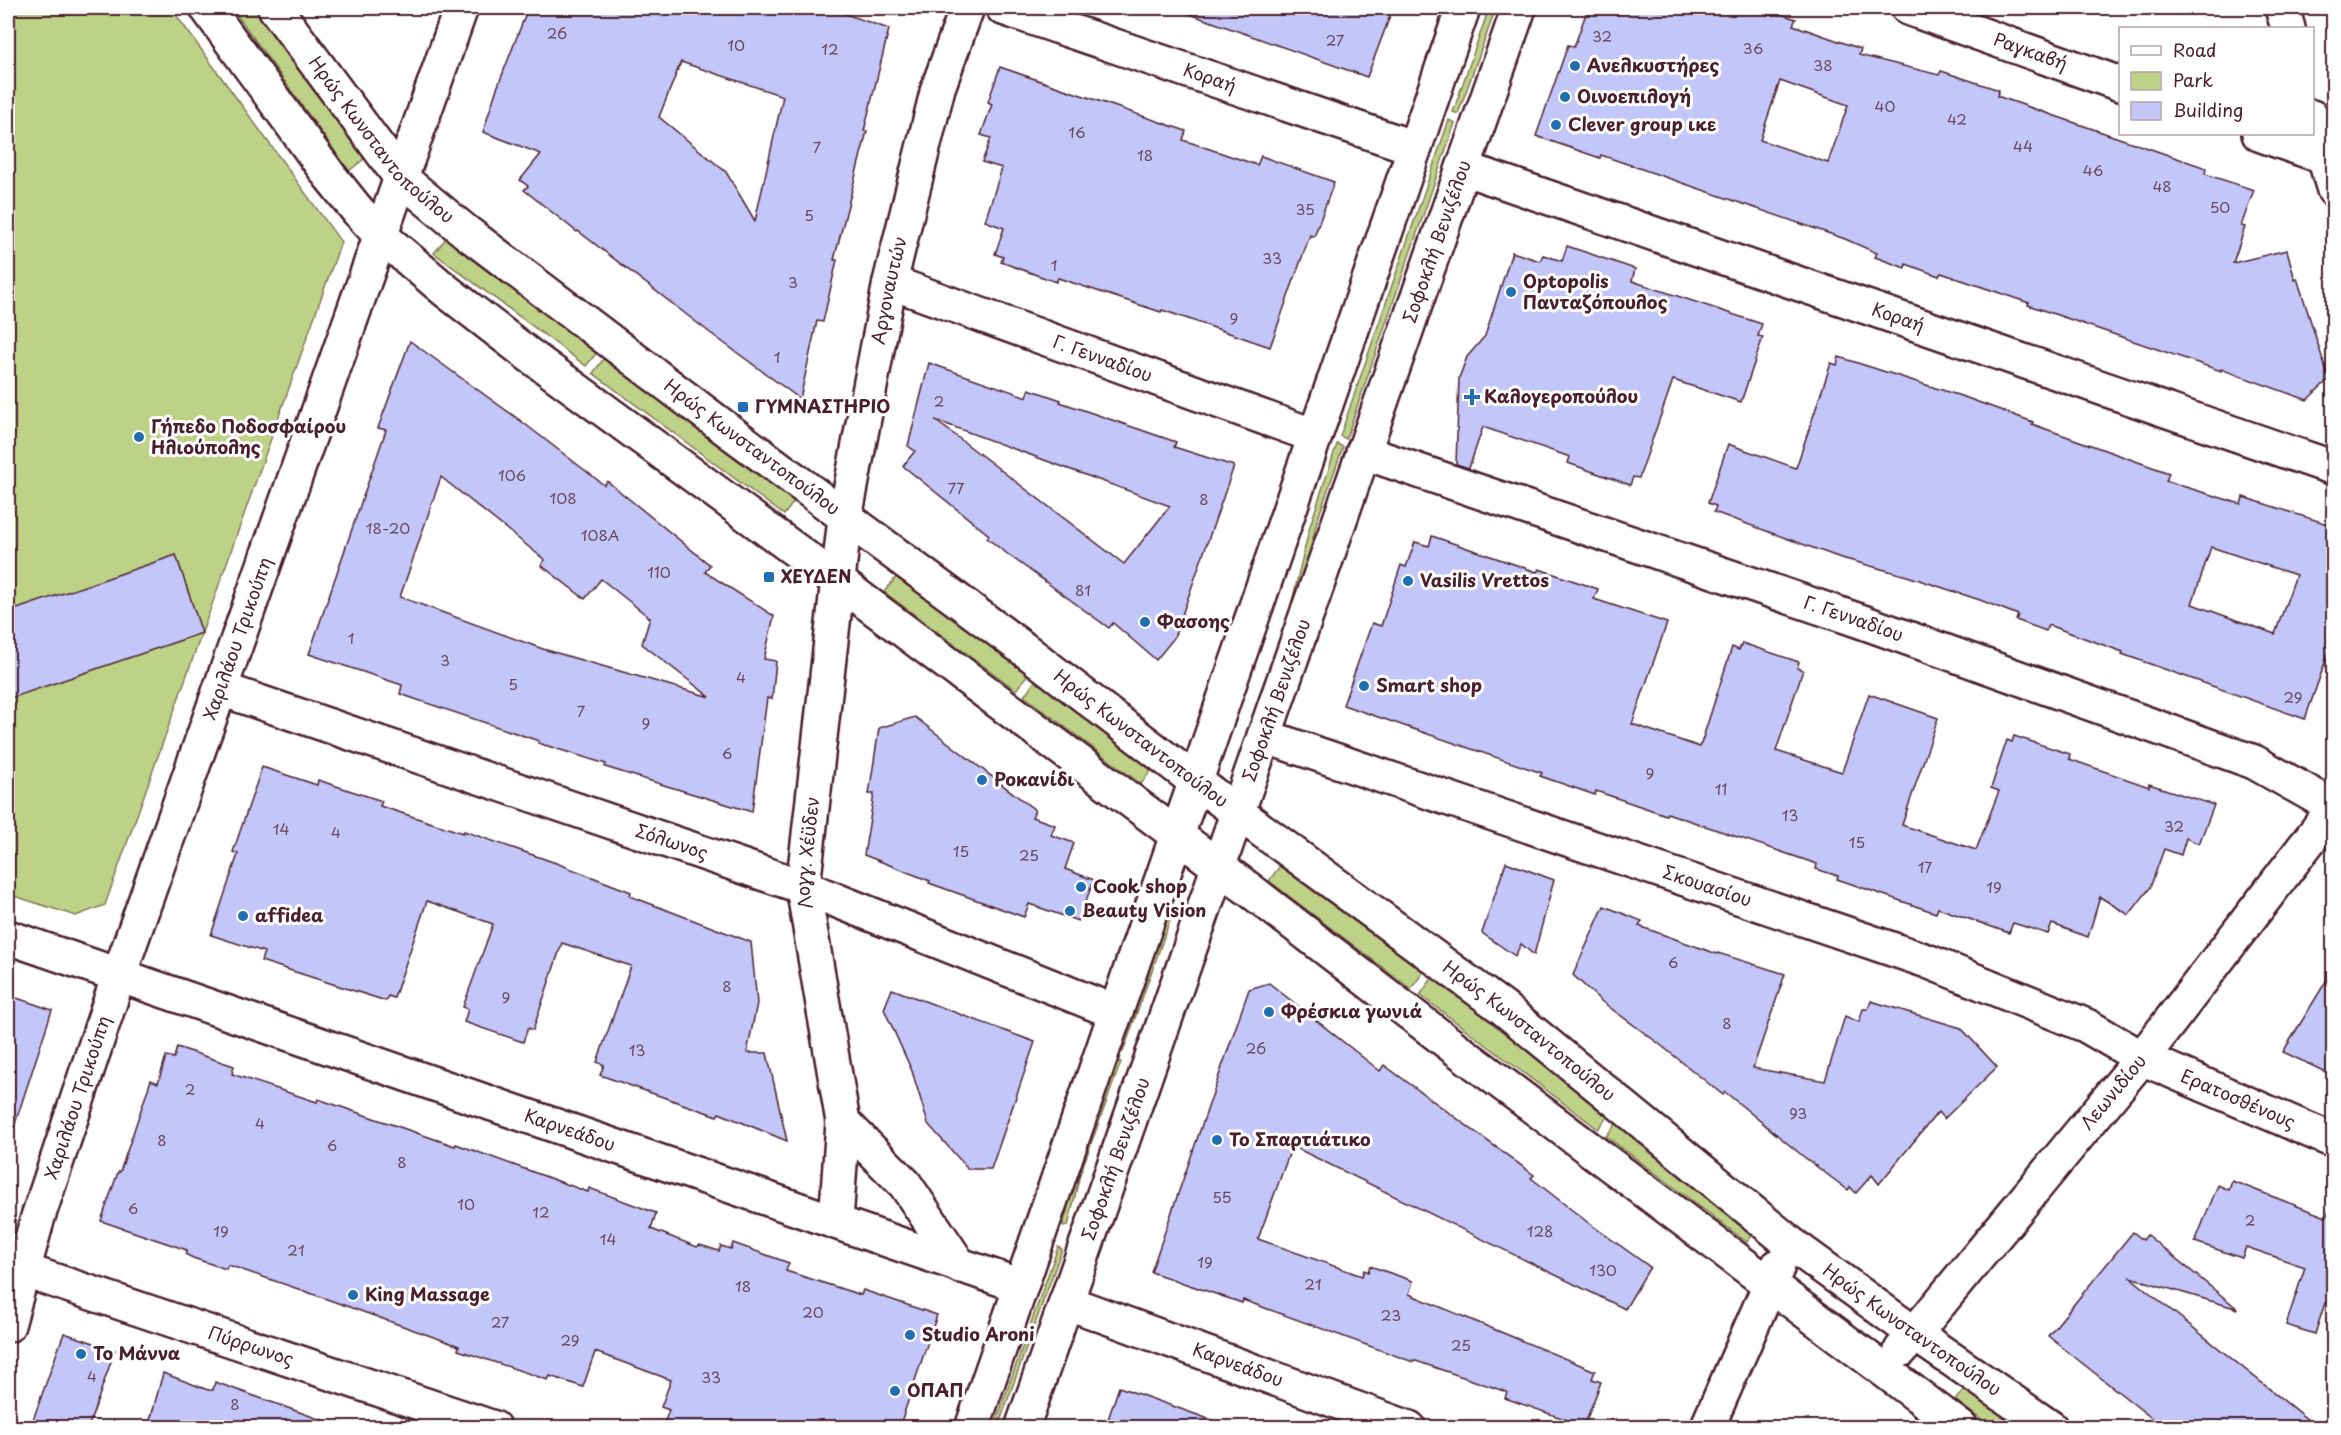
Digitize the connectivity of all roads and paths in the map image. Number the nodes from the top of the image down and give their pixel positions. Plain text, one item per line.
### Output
1 (207, 8) edge
2 (275, 8) edge
3 (461, 8) edge
4 (966, 8) edge
5 (1004, 8) edge
6 (1463, 8) edge
7 (1519, 8) edge
8 (1908, 8) edge
9 (2282, 8) edge
10 (2288, 27) edge
11 (2119, 83) edge
12 (2314, 120) edge
13 (2262, 135) edge
14 (1414, 148) junction
15 (2329, 157) edge
16 (1463, 168) junction
17 (400, 178) junction
18 (2334, 190) edge
19 (380, 236) junction
20 (890, 282) junction
21 (1315, 436) junction
22 (1363, 452) junction
23 (2334, 468) edge
24 (845, 518) junction
25 (839, 582) junction
26 (221, 689) junction
27 (1264, 736) junction
28 (1195, 781) junction
29 (2334, 807) edge
30 (1237, 813) junction
31 (1177, 836) junction
32 (1218, 867) junction
33 (803, 887) junction
34 (8, 937) edge
35 (119, 975) junction
36 (1116, 1012) junction
37 (2142, 1058) junction
38 (843, 1122) junction
39 (2334, 1141) edge
40 (836, 1221) junction
41 (1790, 1243) junction
42 (960, 1266) junction
43 (15, 1268) edge
44 (1769, 1284) junction
45 (1020, 1286) junction
46 (1066, 1302) junction
47 (8, 1325) edge
48 (1915, 1334) junction
49 (1885, 1370) junction
50 (494, 1428) edge
51 (972, 1428) edge
52 (1022, 1428) edge
53 (1409, 1428) edge
54 (1707, 1428) edge
55 (1961, 1428) edge
56 (2051, 1428) edge

1 - 19 street
2 - 17 street, Ηρώς Κωνσταντοπούλου
3 - 17 street, Χαριλάου Τρικούπη
4 - 20 street, Αργοναυτών
5 - 14 street, Κοραή
6 - 14 street
7 - 16 street, Σοφοκλή Βενιζέλου
8 - 11 street, Ραγκαβή
9 - 10 street
12 - 15 street
13 - 15 street
14 - 21 street
15 - 18 street
16 - 22 street, Σοφοκλή Βενιζέλου
16 - 23 street, Κοραή
17 - 19 street, Χαριλάου Τρικούπη
17 - 24 street, Ηρώς Κωνσταντοπούλου
19 - 25 street
19 - 26 street, Χαριλάου Τρικούπη
20 - 21 street, Γ. Γενναδίου
20 - 24 street, Αργοναυτών
21 - 28 street
22 - 27 street, Σοφοκλή Βενιζέλου
22 - 29 street, Γ. Γενναδίου
24 - 25 street, Αργοναυτών
24 - 28 street, Ηρώς Κωνσταντοπούλου
25 - 31 street
25 - 33 street, Λογγ. Χέϋδεν
26 - 33 street, Σόλωνος
26 - 35 street, Χαριλάου Τρικούπη
27 - 30 street, Σοφοκλή Βενιζέλου
27 - 37 street, Σκουασίου
28 - 30 street, Ηρώς Κωνσταντοπούλου
28 - 31 street
29 - 37 street, Λεωνιδίου
30 - 32 street, Σοφοκλή Βενιζέλου
30 - 41 street, Ηρώς Κωνσταντοπούλου
31 - 32 street
31 - 36 street
32 - 44 street
32 - 46 street, Σοφοκλή Βενιζέλου
33 - 36 street, Σόλωνος
33 - 38 street, Λογγ. Χέϋδεν
34 - 35 street, Καρνεάδου
35 - 40 street, Καρνεάδου
35 - 43 street, Χαριλάου Τρικούπη
36 - 45 street
37 - 39 street, Ερατοσθένους
37 - 48 street, Λεωνιδίου
38 - 40 street, Λογγ. Χέϋδεν
38 - 42 street
40 - 42 street, Καρνεάδου
41 - 44 street
41 - 48 street, Ηρώς Κωνσταντοπούλου
42 - 45 street, Καρνεάδου
43 - 47 street, Χαριλάου Τρικούπη
43 - 50 street, Πύρρωνος
44 - 49 street
44 - 54 street
45 - 51 street
46 - 52 street, Σοφοκλή Βενιζέλου
46 - 53 street, Καρνεάδου
48 - 49 street, Λεωνιδίου
48 - 56 street, Ηρώς Κωνσταντοπούλου
49 - 55 street

